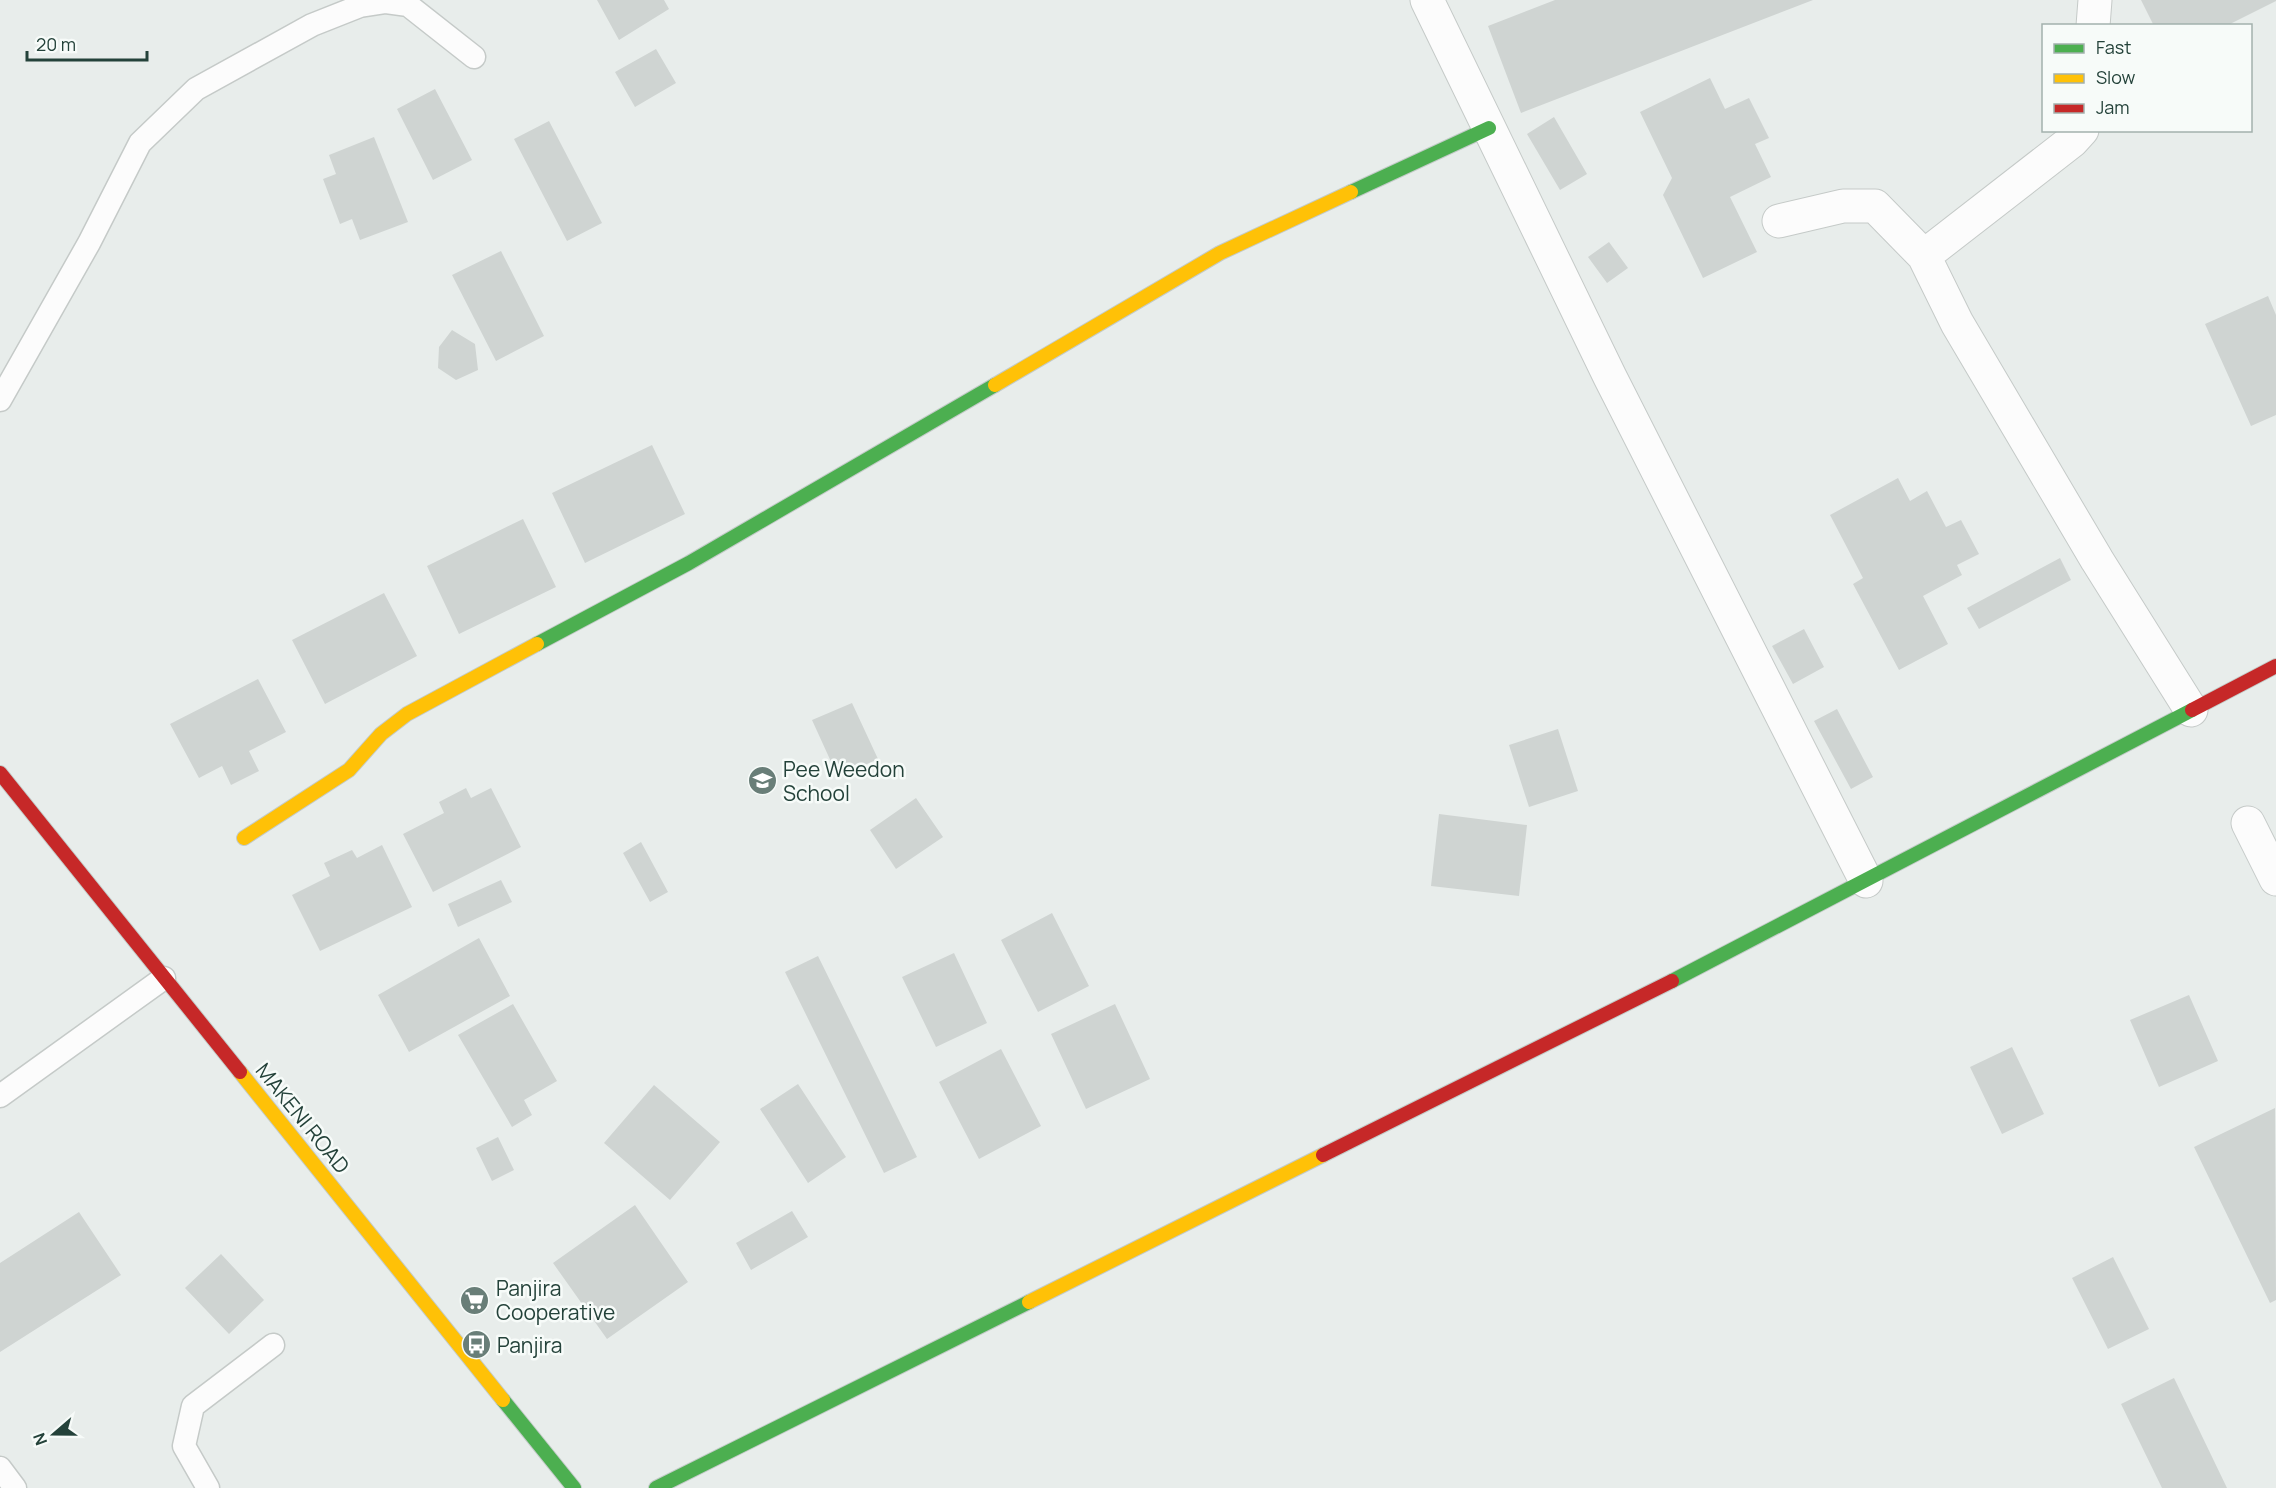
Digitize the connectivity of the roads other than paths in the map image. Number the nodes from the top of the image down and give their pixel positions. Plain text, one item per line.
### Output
1 (1427, 0) edge
2 (2095, 0) edge
3 (2093, 24) edge
4 (474, 57) dead end
5 (1489, 128) junction
6 (2080, 132) edge
7 (1779, 221) dead end
8 (1924, 256) junction
9 (0, 400) edge
10 (2276, 666) edge
11 (2191, 710) junction
12 (0, 774) edge
13 (2248, 823) dead end
14 (244, 838) dead end
15 (2276, 879) edge
16 (1866, 881) junction
17 (164, 978) junction
18 (0, 1096) edge
19 (273, 1346) dead end
20 (0, 1468) edge
21 (15, 1488) edge
22 (208, 1488) edge
23 (574, 1488) edge
24 (656, 1488) edge

1 - 5 street
2 - 3 street
4 - 9 lane
5 - 14 street
5 - 16 street
6 - 8 street
7 - 8 street
8 - 11 street
10 - 11 street
11 - 16 street
12 - 17 street, MAKENI ROAD
13 - 15 street
16 - 24 street
17 - 18 lane
17 - 23 street, MAKENI ROAD
19 - 22 lane
20 - 21 lane

